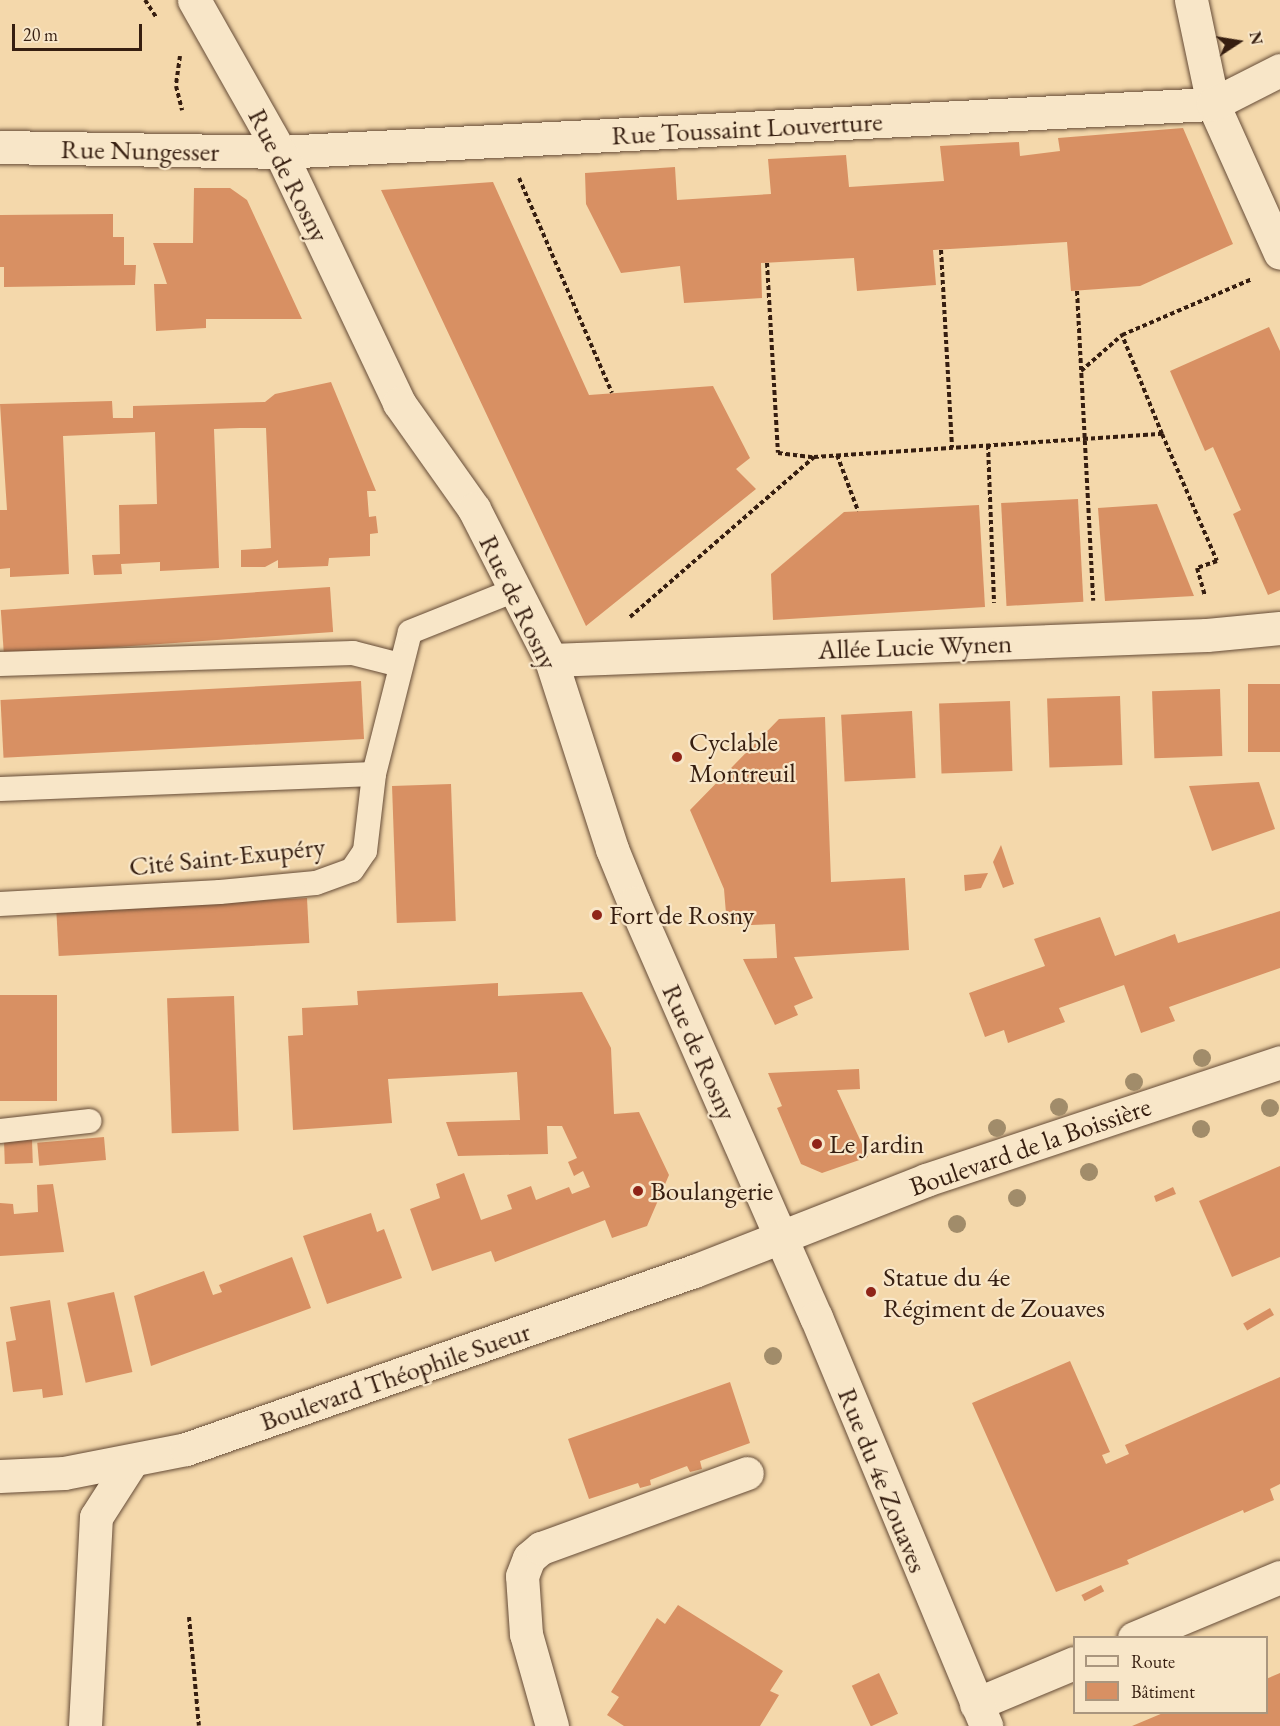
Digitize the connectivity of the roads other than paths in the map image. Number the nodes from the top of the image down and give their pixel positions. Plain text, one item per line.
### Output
1 (194, 0) edge
2 (1191, 0) edge
3 (1280, 70) edge
4 (1213, 104) junction
5 (0, 147) edge
6 (280, 152) junction
7 (1269, 265) edge
8 (515, 590) junction
9 (1280, 628) edge
10 (550, 660) junction
11 (0, 664) edge
12 (400, 664) junction
13 (374, 774) junction
14 (0, 789) edge
15 (0, 904) edge
16 (1280, 1062) edge
17 (89, 1121) dead end
18 (0, 1131) edge
19 (780, 1234) junction
20 (132, 1461) junction
21 (747, 1473) dead end
22 (0, 1476) edge
23 (1280, 1577) edge
24 (1139, 1636) edge
25 (1073, 1664) edge
26 (981, 1715) edge
27 (85, 1726) edge
28 (552, 1726) edge

1 - 6 street, Rue de Rosny
2 - 4 street
3 - 4 street
4 - 6 street, Rue Toussaint Louverture
4 - 7 street
5 - 6 street, Rue Nungesser
6 - 8 street, Rue de Rosny
8 - 10 street, Rue de Rosny
8 - 12 lane, Cité Saint-Exupéry
9 - 10 street, Allée Lucie Wynen
10 - 19 street, Rue de Rosny
11 - 12 lane
12 - 13 lane, Cité Saint-Exupéry
13 - 14 lane
13 - 15 lane, Cité Saint-Exupéry
16 - 19 street, Boulevard de la Boissière
17 - 18 lane
19 - 20 street, Boulevard Théophile Sueur
19 - 26 street, Rue du 4e Zouaves
20 - 22 street, Boulevard Théophile Sueur
20 - 27 street
21 - 28 street
23 - 24 street
25 - 26 street

